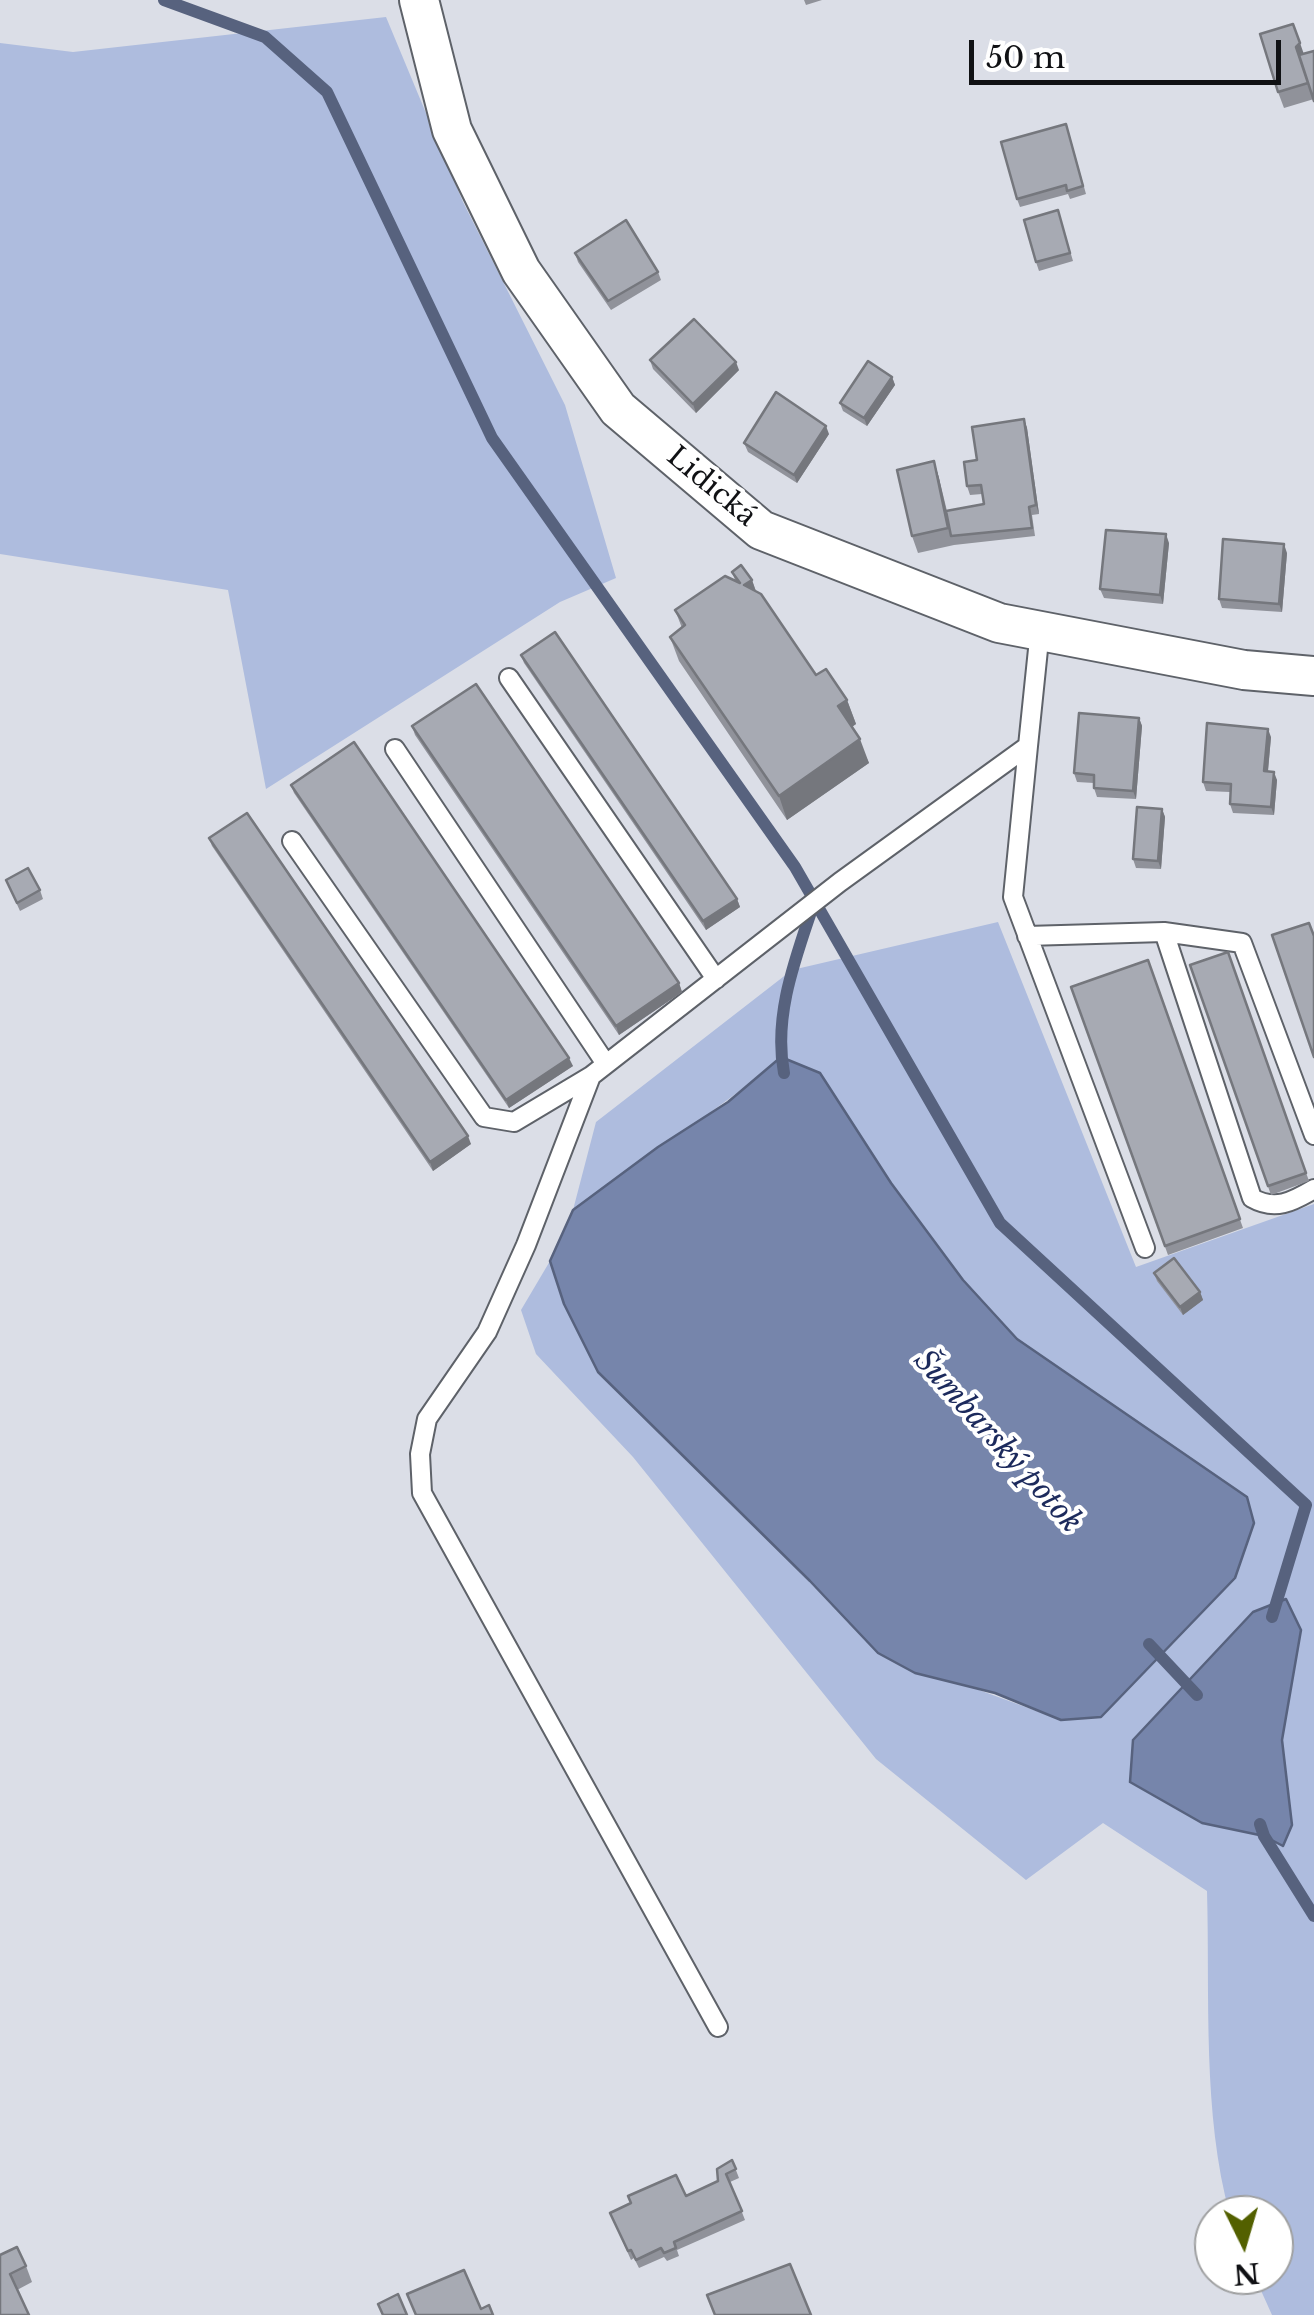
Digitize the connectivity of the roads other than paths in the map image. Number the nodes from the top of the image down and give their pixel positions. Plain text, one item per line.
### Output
1 (419, 0) edge
2 (1040, 630) junction
3 (1314, 676) edge
4 (509, 678) dead end
5 (1028, 746) junction
6 (395, 749) dead end
7 (292, 841) dead end
8 (1164, 932) junction
9 (1027, 936) junction
10 (716, 979) junction
11 (606, 1064) junction
12 (590, 1076) junction
13 (1314, 1136) edge
14 (1314, 1189) edge
15 (1145, 1248) dead end
16 (718, 2026) dead end

1 - 2 street, Lidická
2 - 3 street, Lidická
2 - 5 lane
4 - 10 lane
5 - 9 lane
5 - 10 lane
6 - 11 lane
7 - 12 lane
8 - 9 lane
8 - 13 lane
8 - 14 lane
9 - 15 lane
10 - 11 lane
11 - 12 lane
12 - 16 lane

